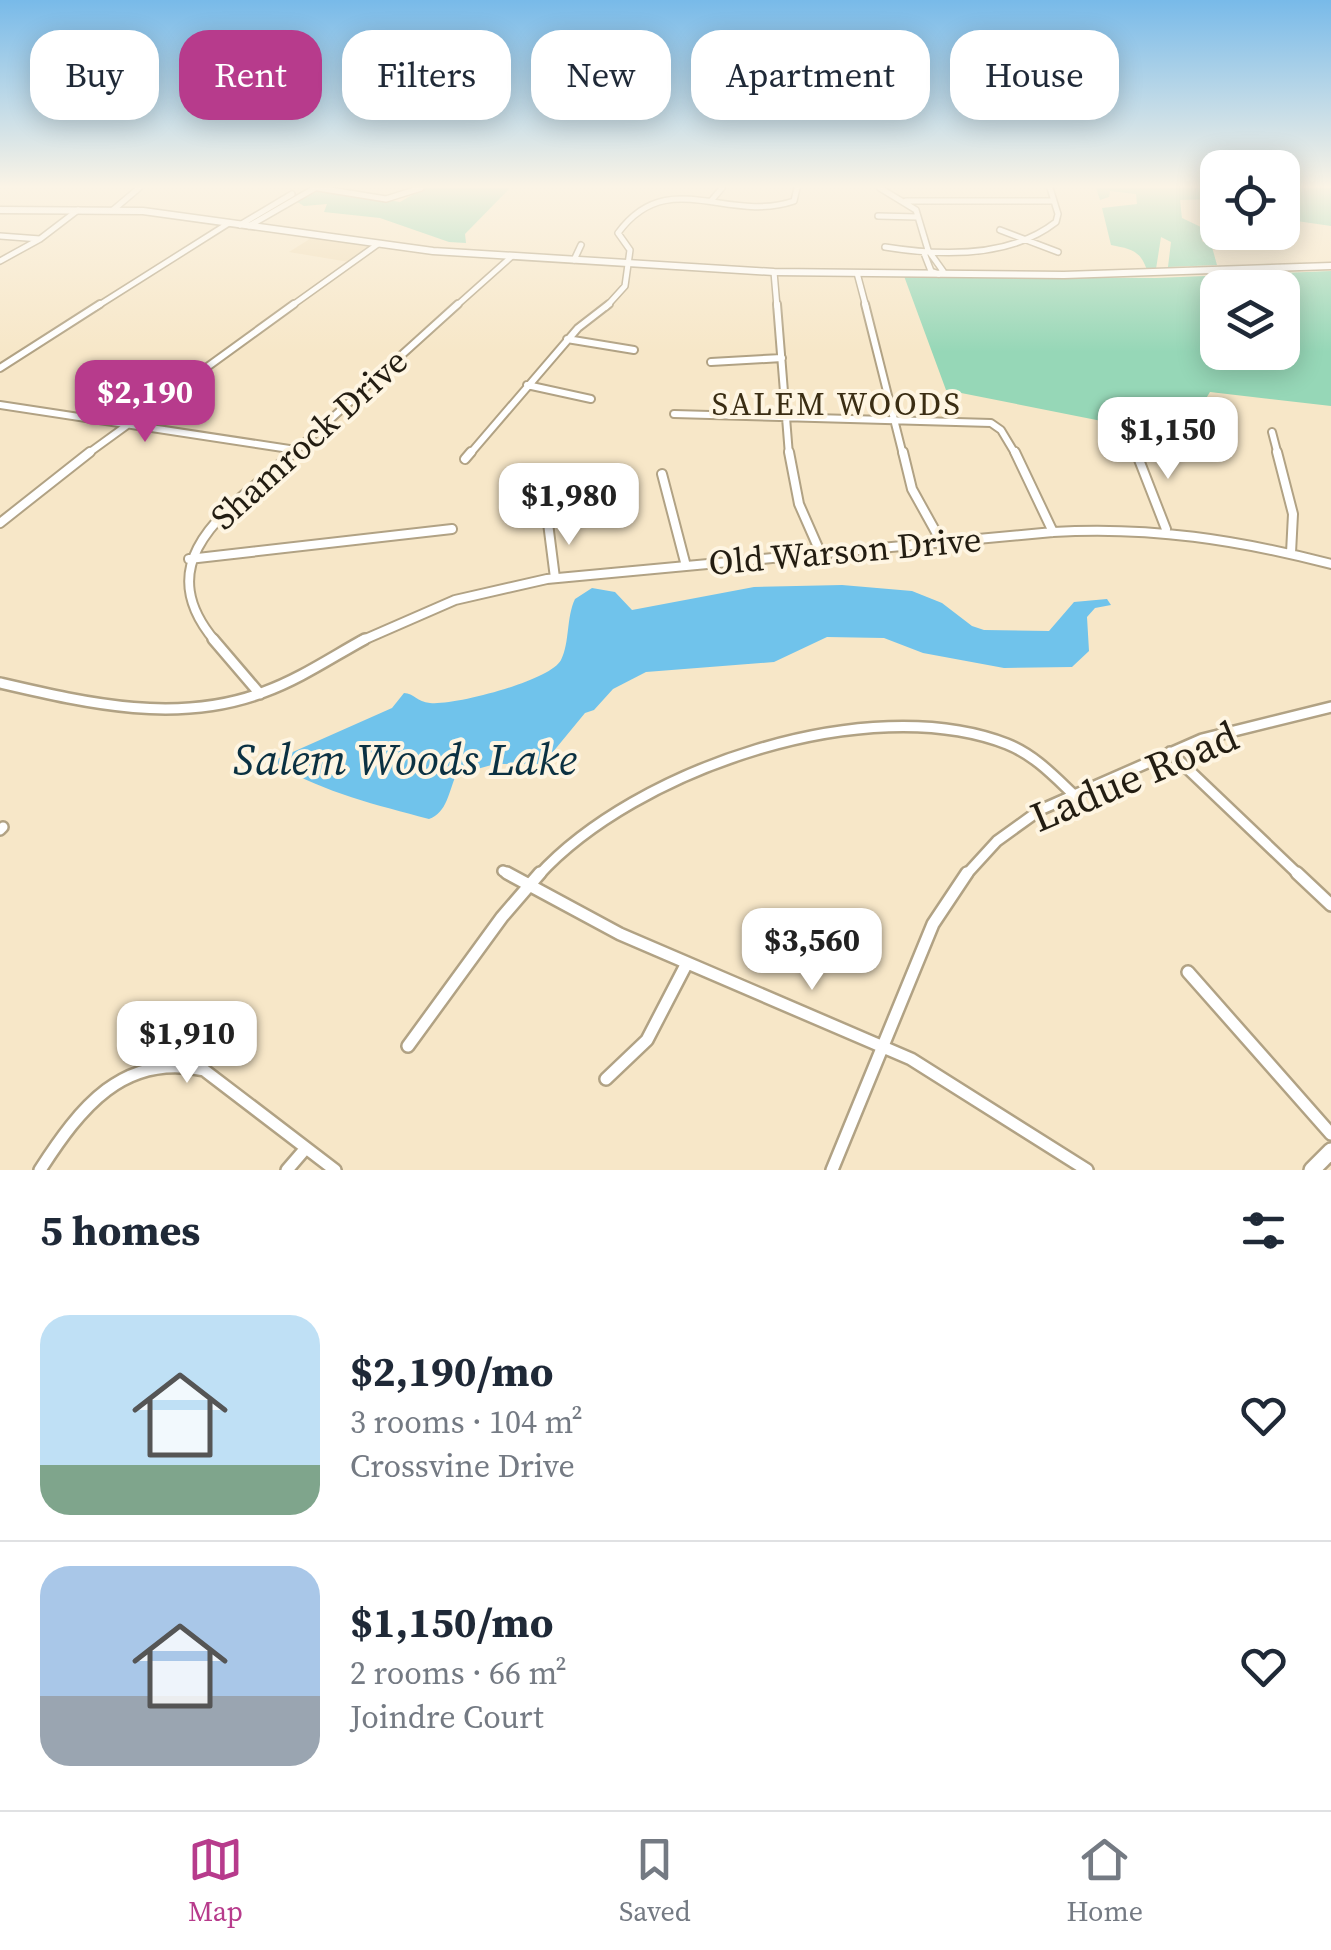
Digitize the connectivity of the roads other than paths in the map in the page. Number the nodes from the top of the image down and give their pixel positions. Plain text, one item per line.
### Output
1 (32, 243) edge
2 (198, 243) edge
3 (368, 243) edge
4 (625, 243) edge
5 (926, 243) edge
6 (1015, 243) edge
7 (1034, 243) edge
8 (378, 244) junction
9 (580, 246) dead end
10 (885, 248) dead end
11 (928, 250) junction
12 (1058, 252) dead end
13 (511, 256) junction
14 (574, 260) junction
15 (0, 261) edge
16 (626, 263) junction
17 (1331, 266) edge
18 (774, 272) junction
19 (857, 273) junction
20 (939, 274) junction
21 (568, 338) junction
22 (634, 350) dead end
23 (782, 358) junction
24 (711, 362) dead end
25 (0, 368) edge
26 (527, 386) junction
27 (591, 399) dead end
28 (0, 405) edge
29 (674, 414) dead end
30 (787, 416) junction
31 (893, 418) junction
32 (127, 424) junction
33 (1272, 432) dead end
34 (1136, 449) dead end
35 (296, 450) junction
36 (465, 458) dead end
37 (662, 474) dead end
38 (0, 523) edge
39 (548, 523) dead end
40 (452, 529) dead end
41 (1166, 529) junction
42 (1053, 532) junction
43 (942, 543) junction
44 (1291, 553) junction
45 (820, 554) junction
46 (189, 559) junction
47 (1331, 564) edge
48 (686, 566) junction
49 (555, 578) junction
50 (0, 683) edge
51 (260, 694) junction
52 (1331, 708) edge
53 (1170, 752) junction
54 (1073, 794) junction
55 (503, 871) dead end
56 (529, 887) junction
57 (1331, 905) edge
58 (687, 963) junction
59 (1188, 972) dead end
60 (882, 1045) junction
61 (408, 1046) dead end
62 (606, 1079) dead end
63 (1331, 1134) edge
64 (306, 1148) junction
65 (1331, 1151) edge
66 (40, 1170) edge
67 (287, 1170) edge
68 (336, 1170) edge
69 (832, 1170) edge
70 (1086, 1170) edge
71 (1312, 1170) edge

1 - 15 street
2 - 25 street
3 - 8 main road
4 - 16 street
5 - 11 street
6 - 11 street
7 - 12 street
8 - 13 main road
8 - 32 street
9 - 14 street
10 - 11 street
11 - 20 street
13 - 14 main road
13 - 35 street, Shamrock Drive
14 - 16 main road
16 - 18 main road
16 - 21 street
17 - 20 main road
18 - 19 main road
18 - 23 street
19 - 20 main road
19 - 31 street
21 - 22 street
21 - 26 street
23 - 24 street
23 - 30 street
26 - 27 street
26 - 36 street
28 - 32 street
29 - 30 street
30 - 31 street
30 - 45 street
31 - 42 street
31 - 43 street
32 - 35 street
32 - 38 street
33 - 44 street
34 - 41 street
35 - 46 street, Shamrock Drive
37 - 48 street
39 - 49 street
40 - 46 street
41 - 42 street, Old Warson Drive
41 - 44 street, Old Warson Drive
42 - 43 street, Old Warson Drive
43 - 45 street, Old Warson Drive
44 - 47 street, Old Warson Drive
45 - 48 street, Old Warson Drive
46 - 51 street, Shamrock Drive
48 - 49 street, Old Warson Drive
49 - 51 street, Old Warson Drive
50 - 51 street, Old Warson Drive
52 - 53 street, Ladue Road
53 - 54 street, Ladue Road
53 - 57 street
54 - 56 street
54 - 60 street, Ladue Road
55 - 56 street
56 - 58 street
56 - 61 street
58 - 60 street
58 - 62 street
59 - 63 street
60 - 69 street, Ladue Road
60 - 70 street
64 - 66 street
64 - 67 street
64 - 68 street
65 - 71 street

